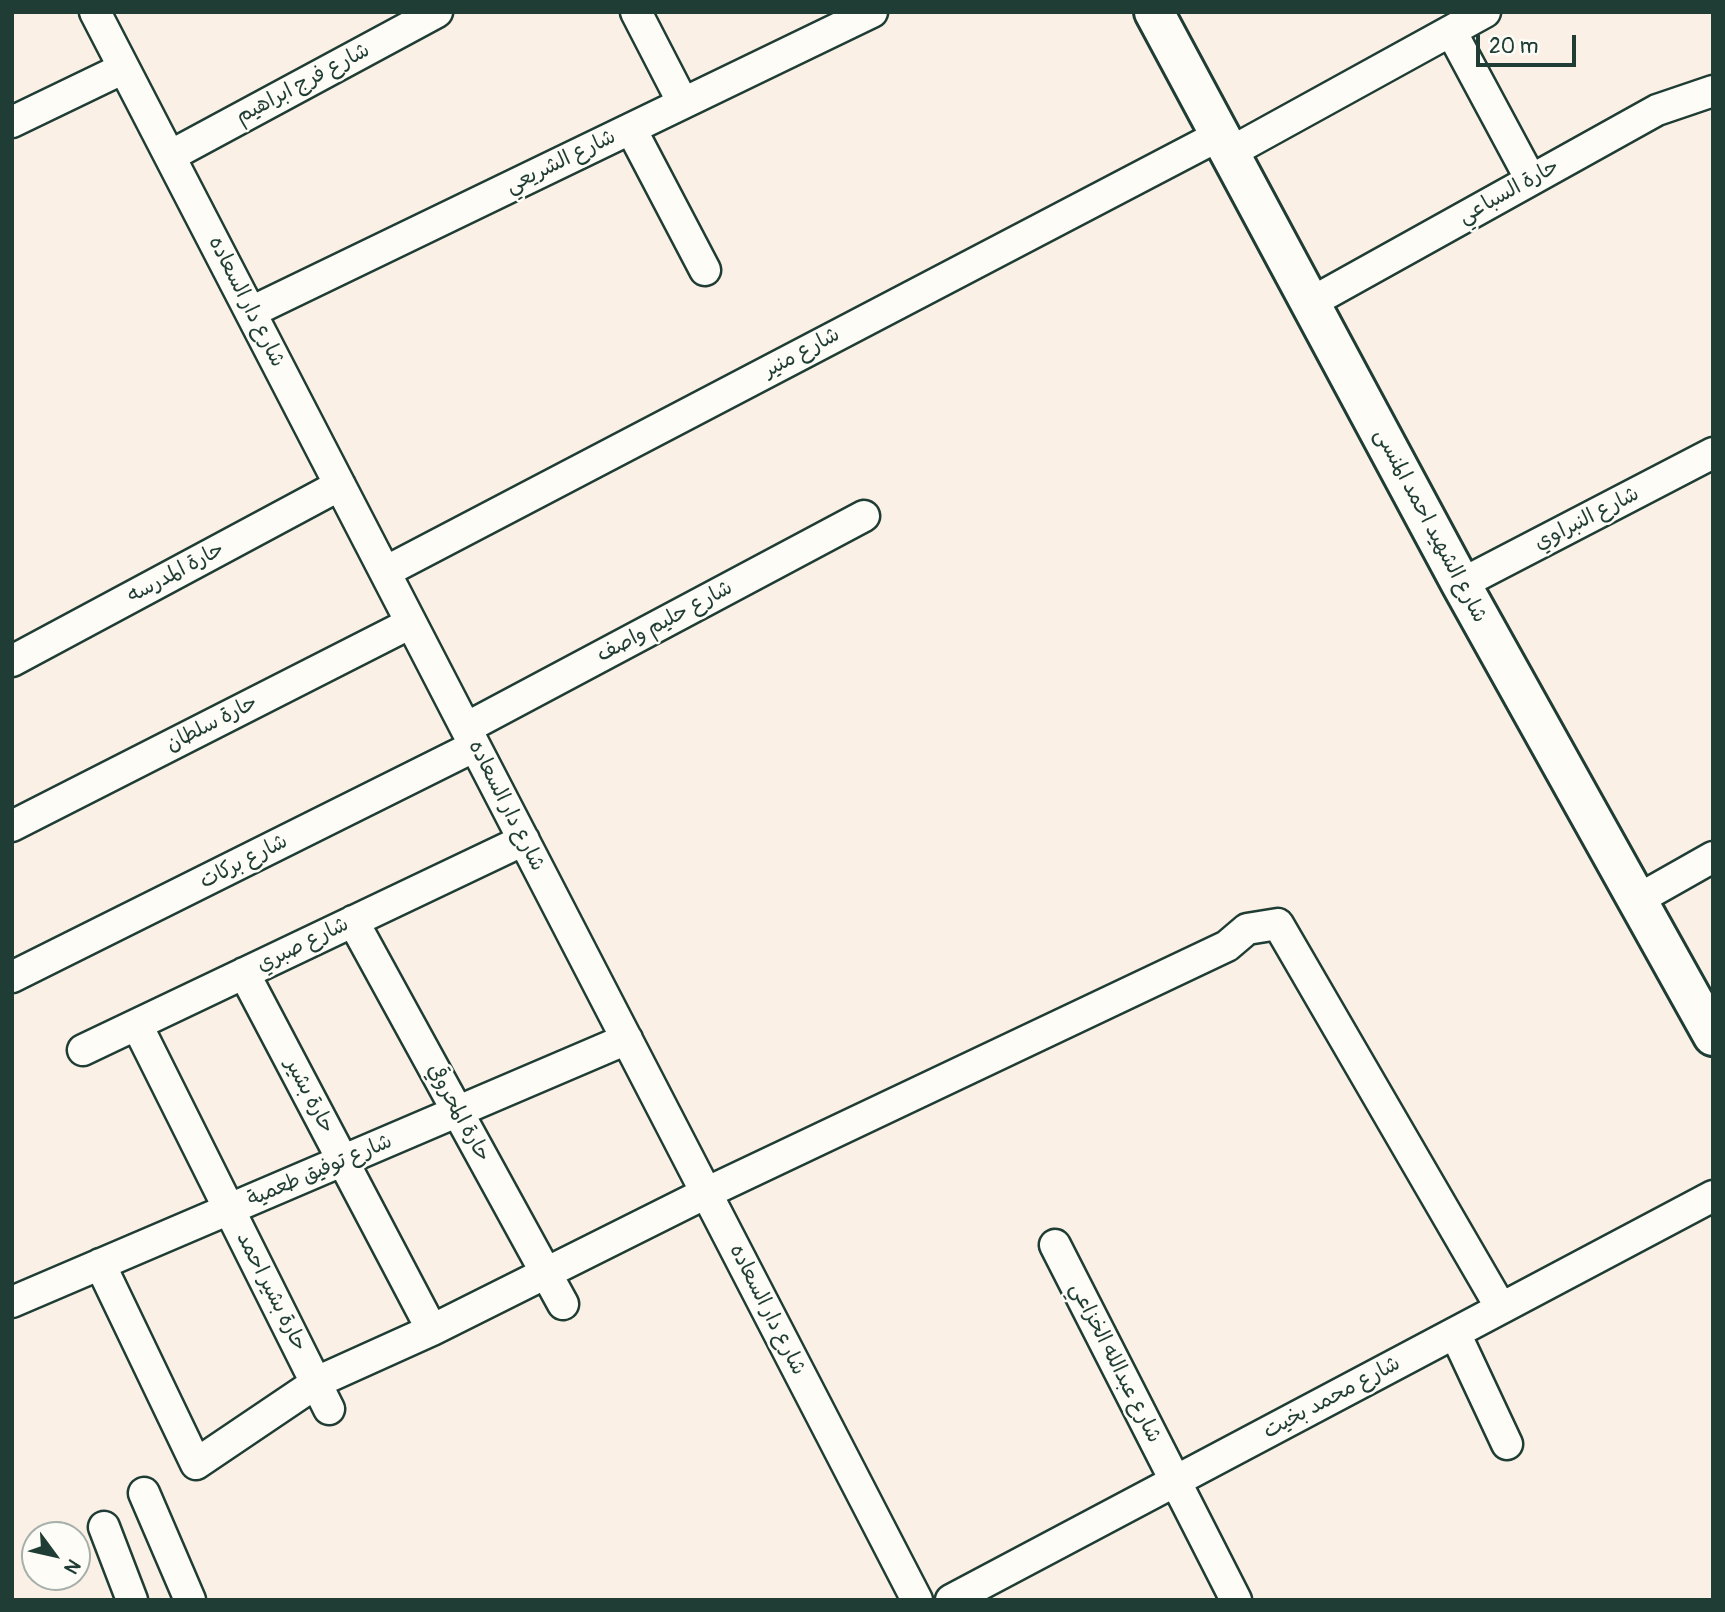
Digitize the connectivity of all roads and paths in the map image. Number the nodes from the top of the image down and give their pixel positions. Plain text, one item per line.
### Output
1 (95, 12) edge
2 (437, 12) edge
3 (636, 12) edge
4 (872, 12) edge
5 (1154, 12) edge
6 (1485, 12) edge
7 (1451, 32) junction
8 (124, 68) junction
9 (1713, 91) edge
10 (683, 103) junction
11 (12, 122) edge
12 (631, 129) junction
13 (1224, 144) junction
14 (170, 156) junction
15 (1531, 180) junction
16 (705, 270) dead end
17 (1310, 303) junction
18 (251, 312) junction
19 (1713, 453) edge
20 (340, 485) junction
21 (864, 516) dead end
22 (385, 572) junction
23 (1461, 584) junction
24 (411, 622) junction
25 (12, 661) edge
26 (470, 737) junction
27 (12, 826) edge
28 (524, 840) junction
29 (1713, 857) edge
30 (1637, 900) junction
31 (353, 921) junction
32 (244, 973) junction
33 (12, 977) edge
34 (137, 1024) junction
35 (1713, 1036) edge
36 (627, 1039) junction
37 (83, 1051) dead end
38 (458, 1111) junction
39 (343, 1161) junction
40 (706, 1193) junction
41 (1713, 1196) edge
42 (229, 1210) junction
43 (1055, 1245) dead end
44 (100, 1264) junction
45 (545, 1271) junction
46 (12, 1302) edge
47 (563, 1304) dead end
48 (1501, 1308) junction
49 (432, 1330) junction
50 (1455, 1333) junction
51 (323, 1397) junction
52 (1507, 1444) dead end
53 (1175, 1481) junction
54 (144, 1493) dead end
55 (104, 1527) dead end
56 (132, 1600) edge
57 (190, 1600) edge
58 (917, 1600) edge
59 (951, 1600) edge
60 (1236, 1600) edge

1 - 8 street, شارع دار السعاده
2 - 14 street, شارع فرج ابراهيم
3 - 10 street
4 - 10 street, شارع الشريعي
5 - 13 main road, شارع الشهيد احمد المنسى
6 - 7 street, شارع منير
7 - 13 street, شارع منير
7 - 15 street
8 - 11 street
8 - 14 street, شارع دار السعاده
9 - 15 street, حارة السباعي
10 - 12 street, شارع الشريعي
12 - 16 street
12 - 18 street, شارع الشريعي
13 - 17 main road, شارع الشهيد احمد المنسى
13 - 22 street, شارع منير
14 - 18 street, شارع دار السعاده
15 - 17 street, حارة السباعي
17 - 23 main road, شارع الشهيد احمد المنسى
18 - 20 street, شارع دار السعاده
19 - 23 street, شارع النبراوي
20 - 22 street, شارع دار السعاده
20 - 25 street, حارة المدرسه
21 - 26 street, شارع حليم واصف
22 - 24 street, شارع دار السعاده
23 - 30 main road, شارع الشهيد احمد المنسى
24 - 26 street, شارع دار السعاده
24 - 27 street, حارة سلطان
26 - 28 street, شارع دار السعاده
26 - 33 street, شارع بركات
28 - 31 street, شارع صبري
28 - 36 street, شارع دار السعاده
29 - 30 street
30 - 35 main road, شارع الشهيد احمد المنسى
31 - 32 street, شارع صبري
31 - 38 street, حارة المحروقي
32 - 34 street, شارع صبري
32 - 39 street, حارة بشير
34 - 37 street, شارع صبري
34 - 42 street, حارة بشير احمد
36 - 38 street, شارع توفيق طعمية
36 - 40 street, شارع دار السعاده
38 - 39 street, شارع توفيق طعمية
38 - 45 street, حارة المحروقي
39 - 42 street, شارع توفيق طعمية
39 - 49 street, حارة بشير
40 - 45 street
40 - 48 street
40 - 58 street, شارع دار السعاده
41 - 48 street, شارع محمد بخيت
42 - 44 street, شارع توفيق طعمية
42 - 51 street, حارة بشير احمد
43 - 53 street, شارع عبدالله الخزاعي
44 - 46 street, شارع توفيق طعمية
44 - 51 street
45 - 47 street, حارة المحروقي
45 - 49 street
48 - 50 street, شارع محمد بخيت
49 - 51 street
50 - 52 street
50 - 53 street, شارع محمد بخيت
53 - 59 street, شارع محمد بخيت
53 - 60 street, شارع عبدالله الخزاعي
54 - 57 street
55 - 56 street

